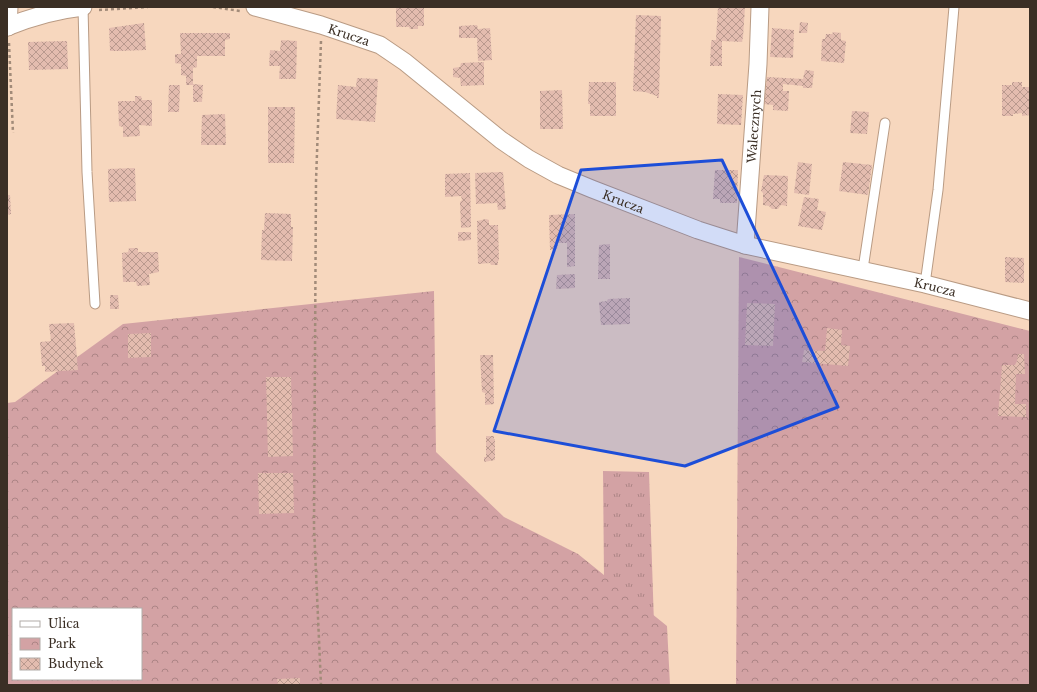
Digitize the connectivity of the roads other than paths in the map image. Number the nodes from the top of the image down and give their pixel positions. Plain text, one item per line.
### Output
1 (9, 7) edge
2 (254, 7) edge
3 (760, 7) edge
4 (954, 7) edge
5 (87, 9) edge
6 (7, 27) edge
7 (885, 123) dead end
8 (745, 244) junction
9 (863, 269) junction
10 (925, 284) junction
11 (94, 304) dead end
12 (1030, 311) edge

1 - 6 street
2 - 8 street, Krucza
3 - 8 street, Walecznych
4 - 10 lane
5 - 6 street
5 - 11 lane
7 - 9 lane
8 - 9 street, Krucza
9 - 10 street, Krucza
10 - 12 street, Krucza

